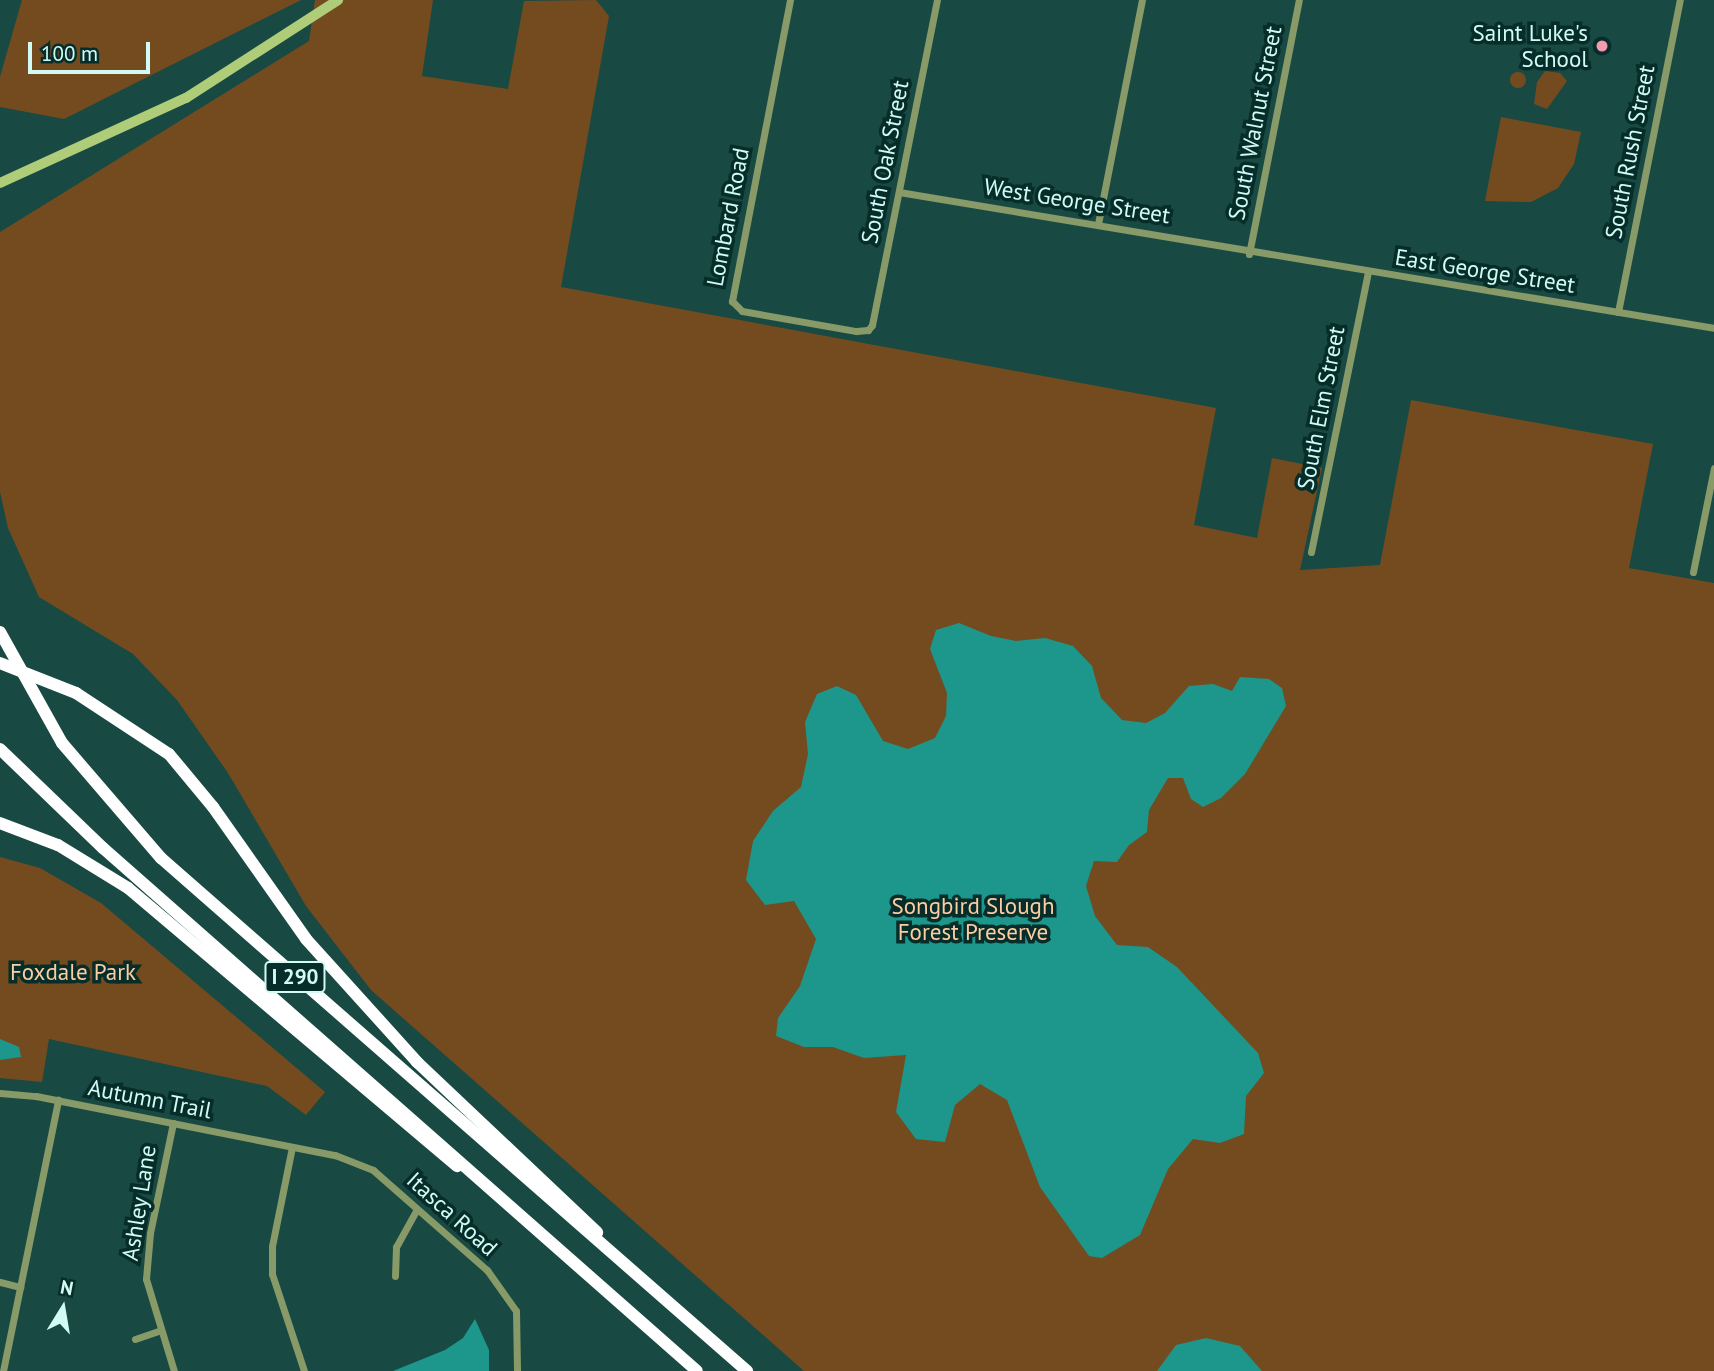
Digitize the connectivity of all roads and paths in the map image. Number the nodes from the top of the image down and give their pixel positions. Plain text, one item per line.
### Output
1 (338, 0) edge
2 (790, 0) edge
3 (937, 0) edge
4 (1142, 0) edge
5 (1298, 0) edge
6 (1680, 0) edge
7 (0, 183) edge
8 (899, 191) junction
9 (1098, 224) junction
10 (1249, 254) junction
11 (1368, 272) junction
12 (1618, 312) junction
13 (1714, 328) edge
14 (868, 330) joint
15 (1714, 468) edge
16 (1311, 552) dead end
17 (1693, 572) dead end
18 (0, 632) edge
19 (0, 663) edge
20 (0, 749) edge
21 (0, 823) edge
22 (0, 1093) edge
23 (58, 1100) junction
24 (173, 1123) junction
25 (292, 1147) junction
26 (499, 1198) junction
27 (417, 1209) junction
28 (395, 1276) dead end
29 (641, 1277) junction
30 (0, 1282) edge
31 (20, 1287) junction
32 (158, 1331) junction
33 (135, 1339) dead end
34 (3, 1371) edge
35 (174, 1371) edge
36 (304, 1371) edge
37 (517, 1371) edge
38 (696, 1371) edge
39 (747, 1371) edge

1 - 7 street
2 - 14 street, Lombard Road
3 - 8 street, South Oak Street
4 - 9 street
5 - 10 street, South Walnut Street
6 - 12 street, South Rush Street
8 - 9 street, West George Street
8 - 14 street, South Oak Street
9 - 10 street, West George Street
10 - 11 street, East George Street
11 - 12 street, East George Street
11 - 16 street, South Elm Street
12 - 13 street, East George Street
15 - 17 street
18 - 29 highway, I 290
19 - 29 highway, bridge
20 - 26 highway, I 290
21 - 26 highway
22 - 23 street, Autumn Trail
23 - 24 street, Autumn Trail
23 - 31 street
24 - 25 street, Autumn Trail
24 - 32 street, Ashley Lane
25 - 27 street, Itasca Road
25 - 36 street
26 - 38 highway, I 290
27 - 28 street
27 - 37 street, Itasca Road
29 - 39 highway, I 290
30 - 31 street
31 - 34 street
32 - 33 street
32 - 35 street, Ashley Lane

